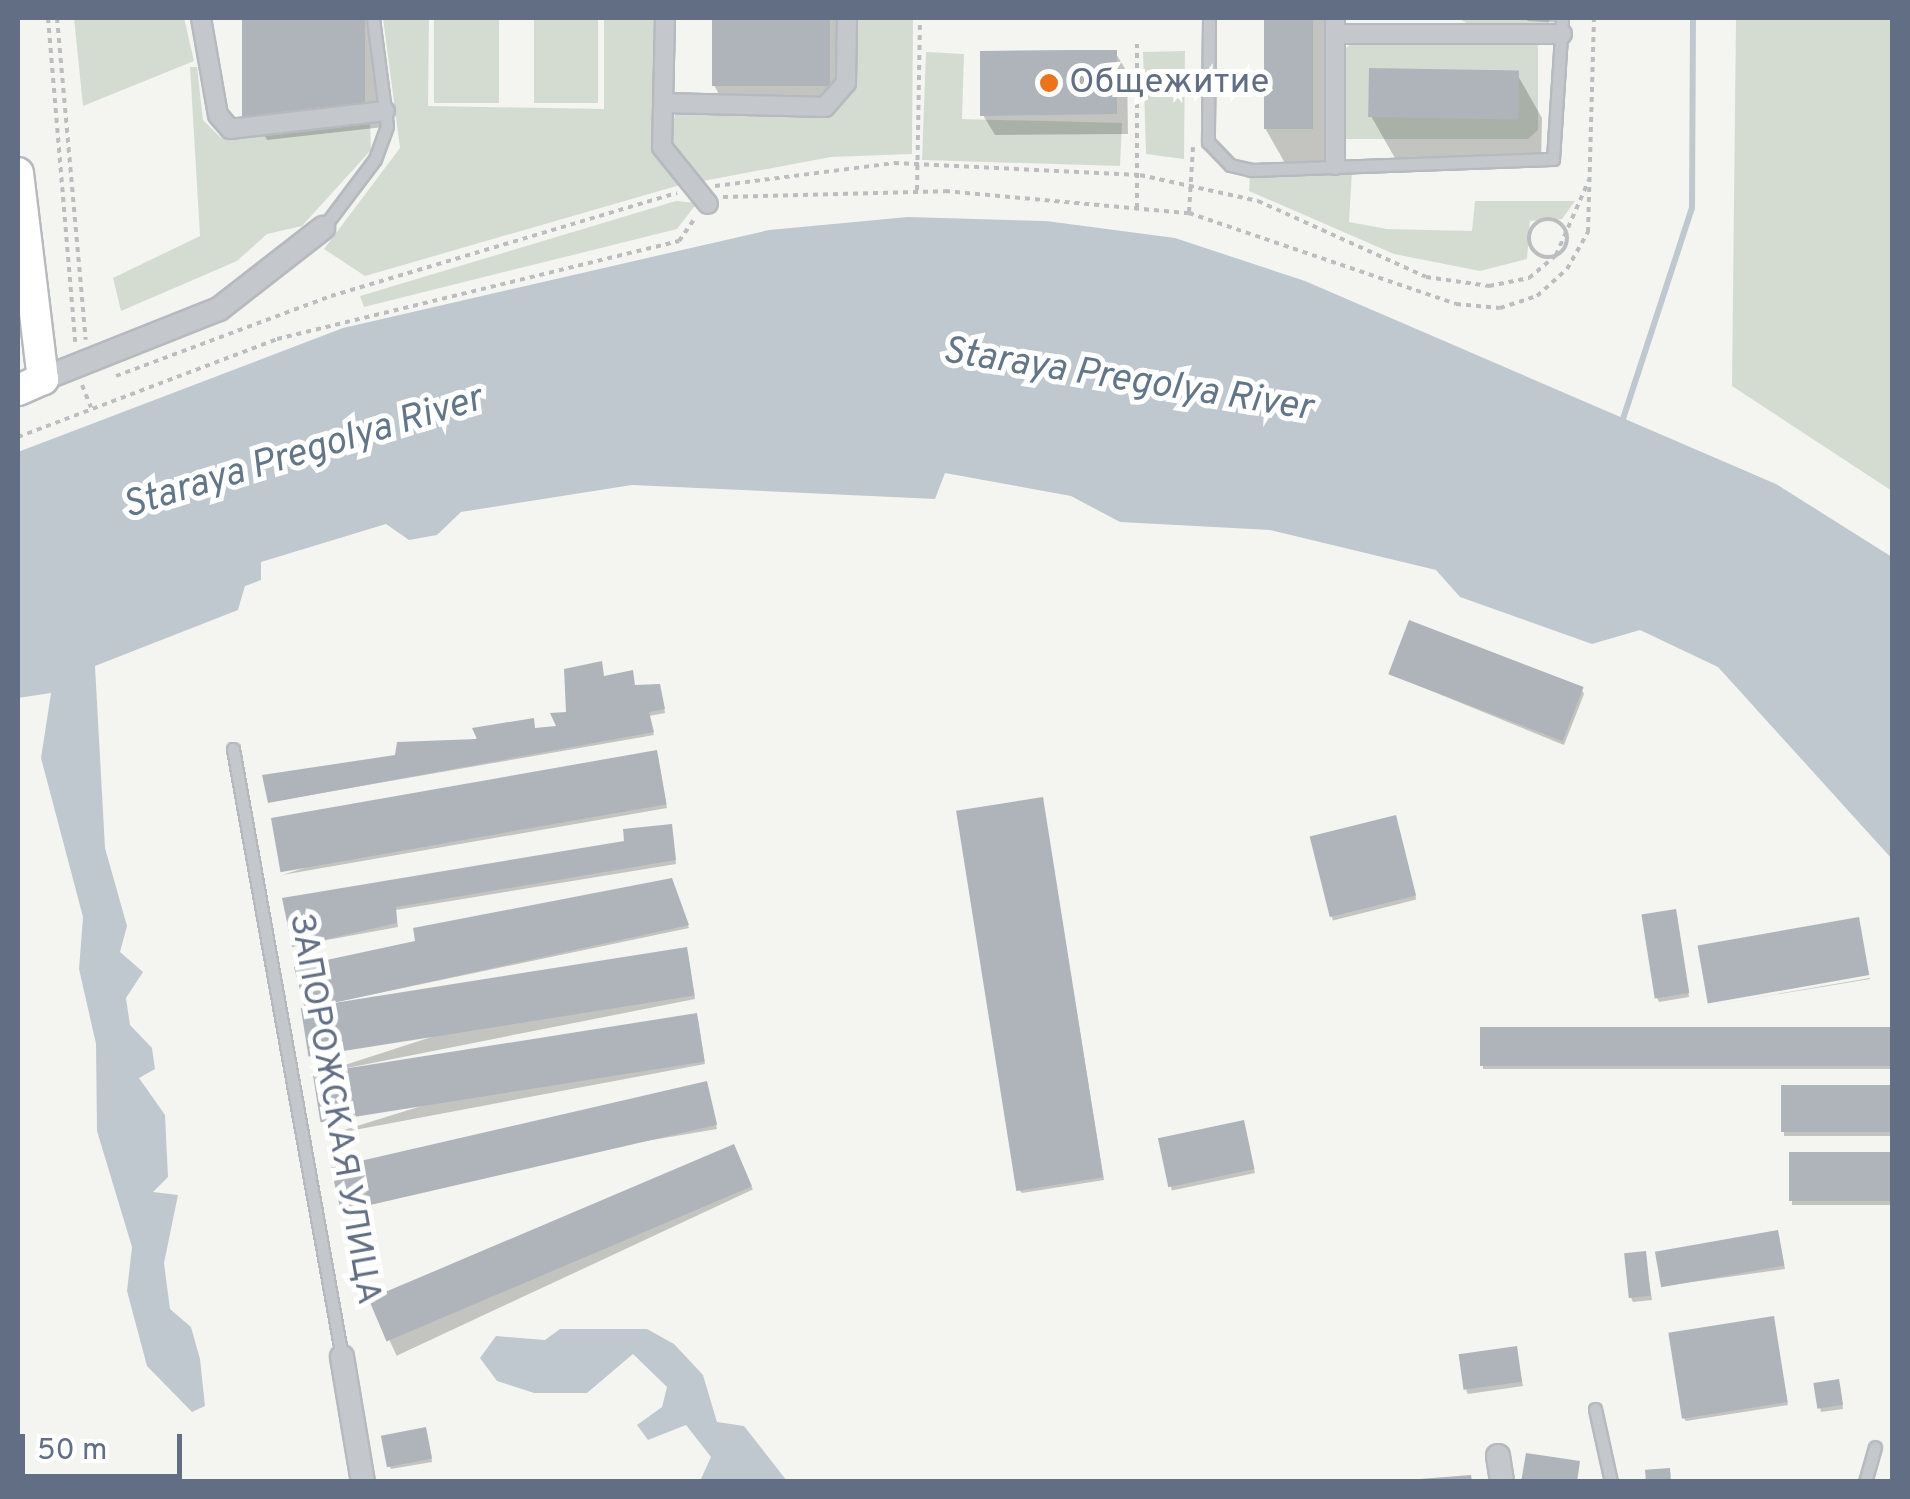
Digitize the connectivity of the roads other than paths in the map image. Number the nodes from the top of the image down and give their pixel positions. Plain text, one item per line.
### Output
1 (202, 18) edge
2 (373, 18) edge
3 (665, 18) edge
4 (848, 18) edge
5 (1209, 18) edge
6 (1334, 26) edge
7 (1449, 26) edge
8 (1562, 26) edge
9 (664, 103) junction
10 (385, 111) junction
11 (1335, 165) junction
12 (18, 173) edge
13 (702, 197) road end
14 (323, 228) joint
15 (42, 388) edge
16 (233, 748) dead end
17 (342, 1357) joint
18 (1595, 1409) dead end
19 (1875, 1447) dead end
20 (1498, 1456) dead end
21 (362, 1482) edge
22 (1502, 1482) edge
23 (1611, 1482) edge
24 (1865, 1482) edge

1 - 10 street
2 - 10 lane
3 - 9 street
4 - 9 street
5 - 11 lane
6 - 7 street
6 - 11 street
7 - 8 street
8 - 11 lane
9 - 13 street
10 - 14 lane
12 - 15 main road
14 - 15 street
16 - 17 lane, ЗАПОРОЖСКАЯ УЛИЦА
17 - 21 street, ЗАПОРОЖСКАЯ УЛИЦА
18 - 23 lane
19 - 24 lane
20 - 22 street

